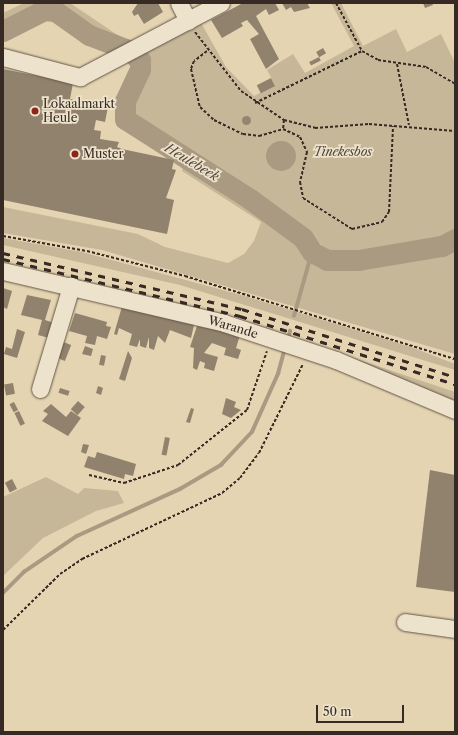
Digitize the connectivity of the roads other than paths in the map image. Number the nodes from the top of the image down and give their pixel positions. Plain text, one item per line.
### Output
1 (179, 3) edge
2 (221, 3) edge
3 (188, 21) junction
4 (3, 57) edge
5 (3, 271) edge
6 (71, 286) junction
7 (40, 389) dead end
8 (455, 410) edge
9 (405, 622) dead end
10 (455, 629) edge

1 - 3 street
2 - 3 street
3 - 4 street
5 - 6 street, Warande
6 - 7 street
6 - 8 street, Warande
9 - 10 street

